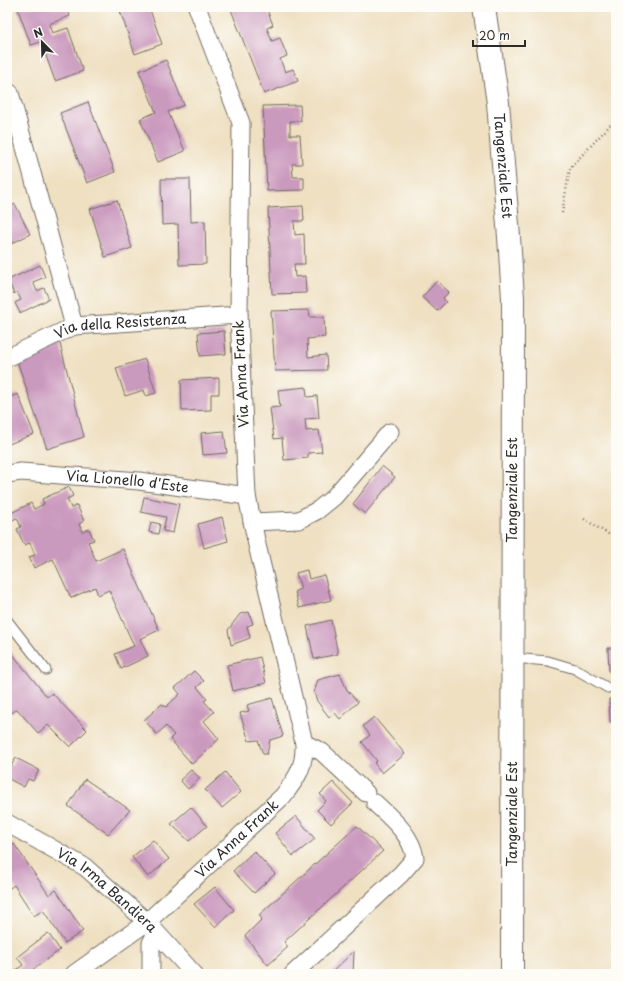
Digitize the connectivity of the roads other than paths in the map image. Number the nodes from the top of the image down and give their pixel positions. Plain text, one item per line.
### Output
1 (197, 7) edge
2 (484, 7) edge
3 (10, 93) dead end
4 (239, 315) junction
5 (74, 326) junction
6 (7, 358) edge
7 (390, 432) dead end
8 (7, 474) edge
9 (247, 496) junction
10 (252, 522) junction
11 (7, 620) edge
12 (512, 658) junction
13 (46, 670) dead end
14 (608, 688) dead end
15 (304, 743) junction
16 (7, 823) edge
17 (152, 928) junction
18 (74, 974) edge
19 (151, 974) edge
20 (194, 974) edge
21 (293, 974) edge
22 (512, 974) edge

1 - 4 street, Via Anna Frank
2 - 12 main road, Tangenziale Est
3 - 5 street
4 - 5 street, Via della Resistenza
4 - 9 street, Via Anna Frank
5 - 6 street, Via della Resistenza
7 - 10 street
8 - 9 street, Via Lionello d'Este
9 - 10 street, Via Anna Frank
10 - 15 street, Via Anna Frank
11 - 13 lane
12 - 14 lane
12 - 22 main road, Tangenziale Est
15 - 17 street, Via Anna Frank
15 - 21 street
16 - 17 street, Via Irma Bandiera
17 - 18 street, Via Anna Frank
17 - 19 street
17 - 20 street, Via Irma Bandiera

